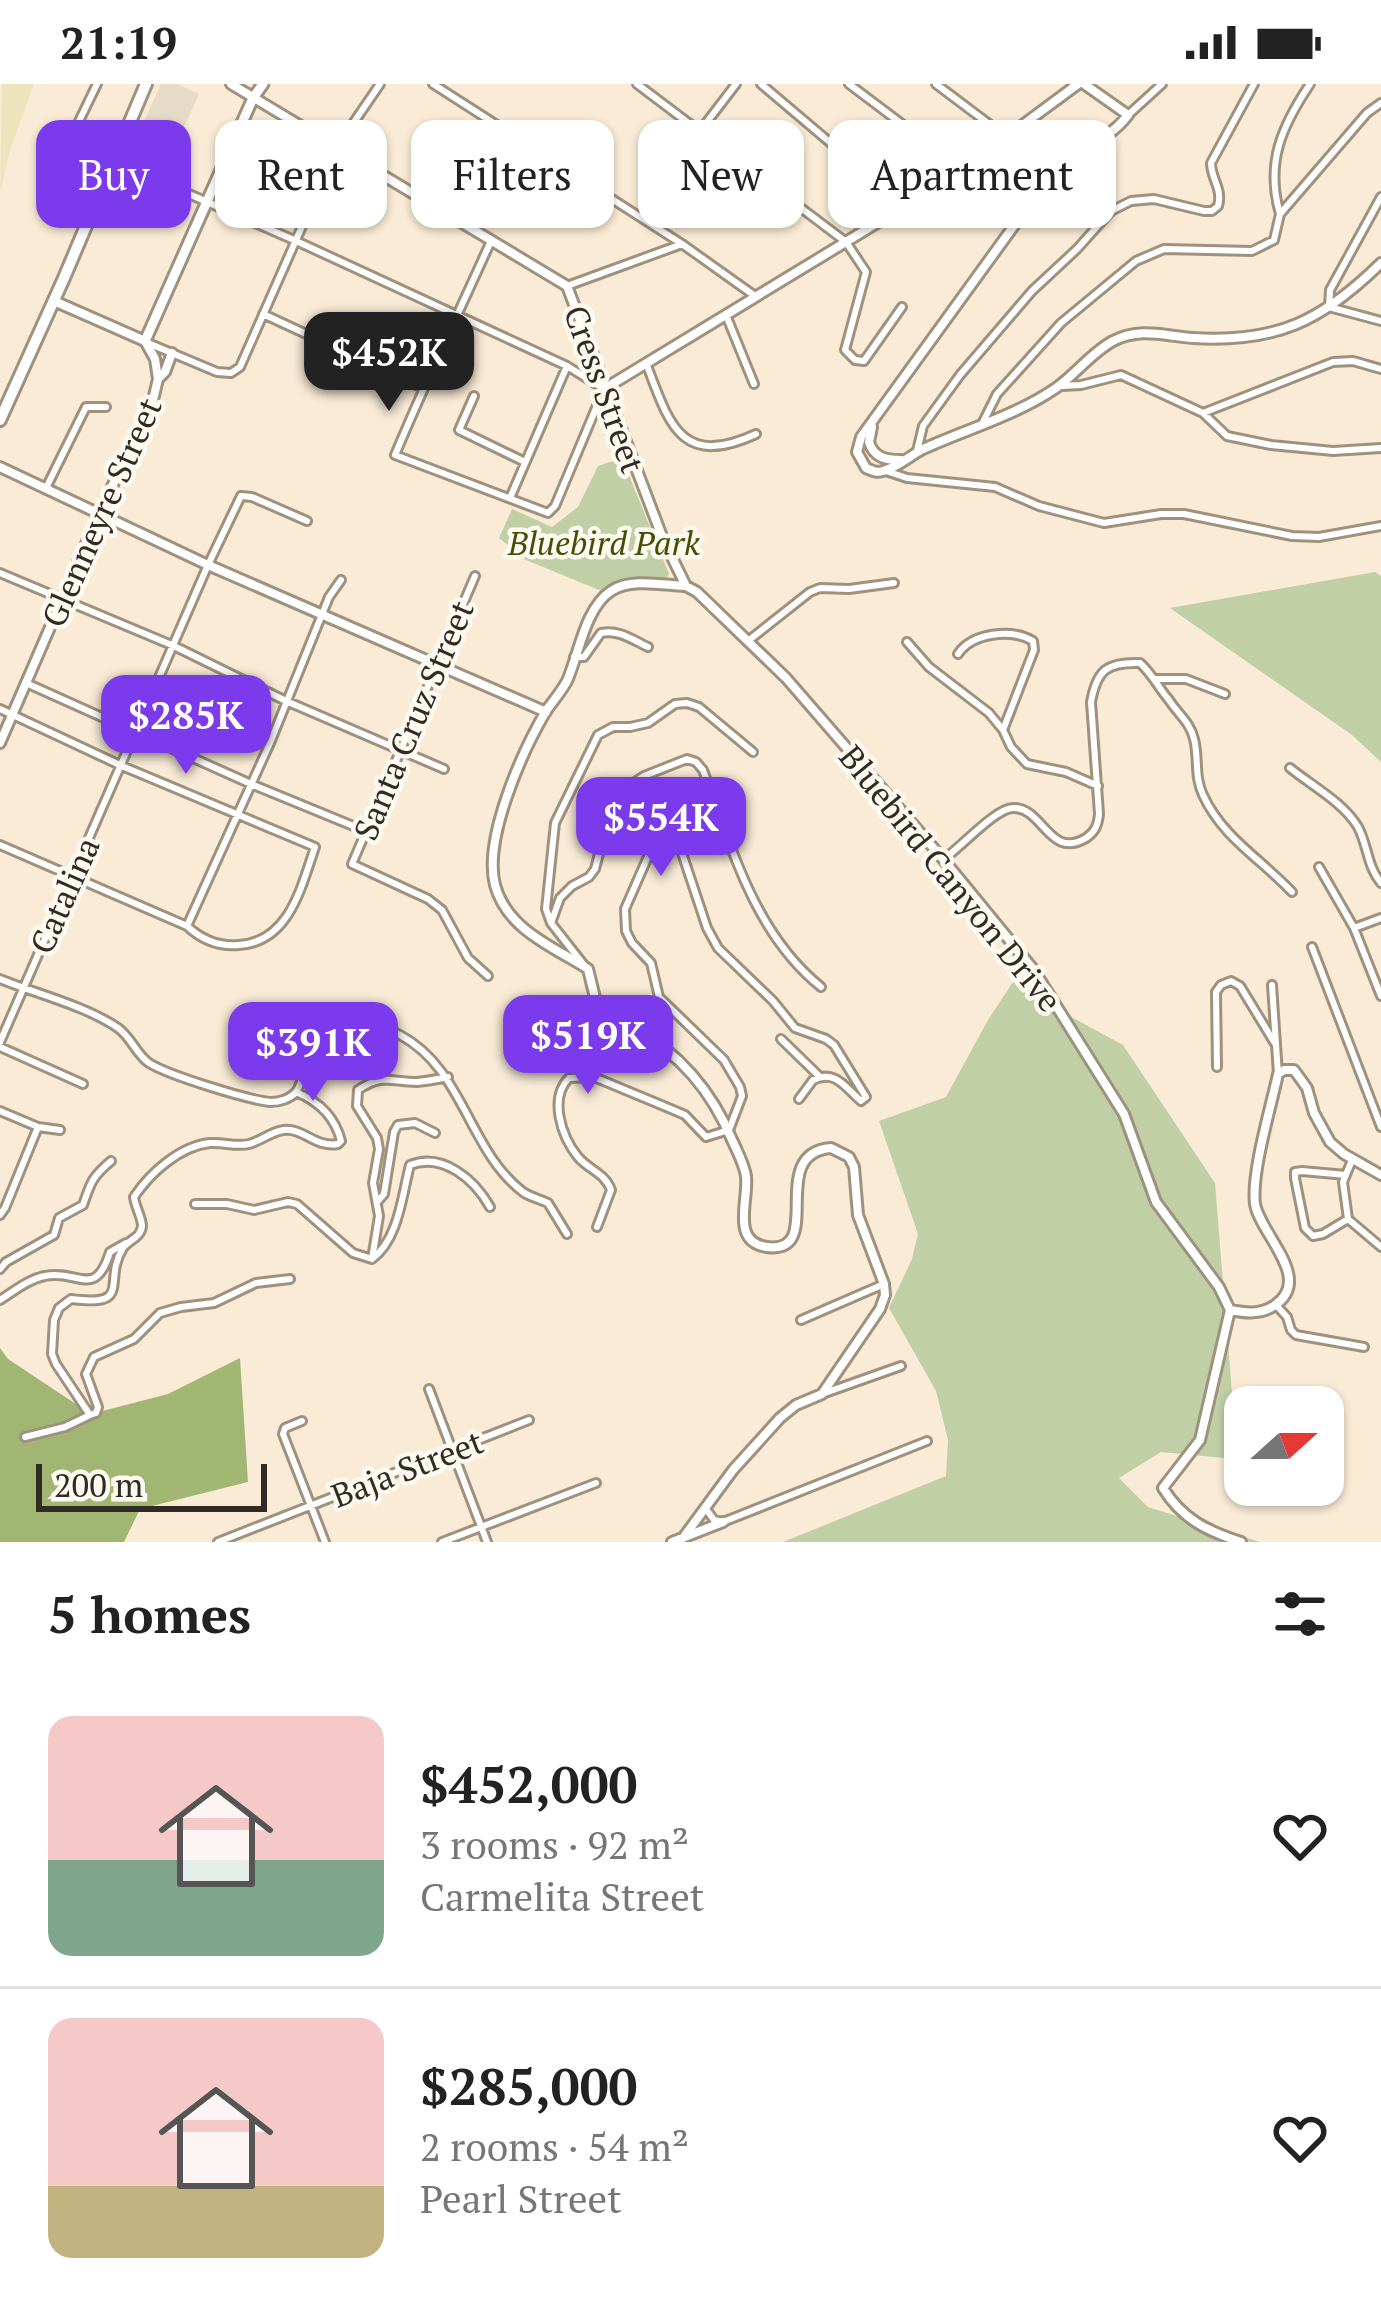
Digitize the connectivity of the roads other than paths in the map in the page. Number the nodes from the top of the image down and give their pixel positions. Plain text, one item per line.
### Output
1 (97, 84) edge
2 (146, 84) edge
3 (231, 84) edge
4 (263, 84) edge
5 (380, 84) edge
6 (434, 84) edge
7 (638, 84) edge
8 (736, 84) edge
9 (761, 84) edge
10 (849, 84) edge
11 (937, 84) edge
12 (1081, 84) edge
13 (1162, 84) edge
14 (1254, 84) edge
15 (1310, 84) edge
16 (253, 98) junction
17 (1381, 103) edge
18 (1128, 115) junction
19 (80, 120) edge
20 (130, 120) edge
21 (291, 120) edge
22 (355, 120) edge
23 (687, 120) edge
24 (708, 120) edge
25 (897, 120) edge
26 (984, 120) edge
27 (1032, 120) edge
28 (828, 141) edge
29 (387, 178) edge
30 (191, 196) edge
31 (1381, 197) edge
32 (206, 202) junction
33 (804, 210) edge
34 (1280, 214) junction
35 (84, 228) edge
36 (300, 228) edge
37 (869, 228) edge
38 (294, 240) junction
39 (491, 241) junction
40 (846, 242) junction
41 (682, 244) junction
42 (1381, 263) edge
43 (566, 286) junction
44 (755, 296) junction
45 (54, 301) junction
46 (1329, 307) junction
47 (902, 308) dead end
48 (263, 314) junction
49 (726, 315) junction
50 (458, 316) junction
51 (1381, 321) edge
52 (145, 341) junction
53 (172, 353) junction
54 (646, 363) junction
55 (567, 366) junction
56 (1381, 369) edge
57 (158, 379) junction
58 (754, 384) dead end
59 (1058, 386) junction
60 (423, 388) junction
61 (604, 389) junction
62 (474, 396) dead end
63 (106, 407) dead end
64 (1203, 412) junction
65 (0, 420) edge
66 (875, 420) junction
67 (983, 422) junction
68 (756, 434) dead end
69 (1381, 448) edge
70 (917, 452) junction
71 (903, 460) junction
72 (526, 462) junction
73 (0, 467) edge
74 (886, 471) junction
75 (908, 478) junction
76 (45, 488) junction
77 (510, 498) junction
78 (99, 514) junction
79 (307, 521) dead end
80 (1381, 526) edge
81 (208, 565) junction
82 (0, 573) edge
83 (475, 576) dead end
84 (341, 580) dead end
85 (894, 583) dead end
86 (686, 586) junction
87 (63, 600) junction
88 (322, 613) junction
89 (748, 641) junction
90 (907, 642) dead end
91 (174, 646) junction
92 (648, 647) dead end
93 (958, 654) dead end
94 (574, 657) junction
95 (436, 664) junction
96 (1157, 679) junction
97 (26, 682) junction
98 (1225, 694) dead end
99 (286, 701) junction
100 (0, 709) edge
101 (546, 712) junction
102 (13, 714) junction
103 (1003, 730) junction
104 (137, 731) junction
105 (0, 743) edge
106 (399, 749) junction
107 (753, 752) dead end
108 (122, 766) junction
109 (1289, 768) dead end
110 (444, 769) dead end
111 (251, 784) junction
112 (1098, 786) junction
113 (237, 815) junction
114 (364, 830) junction
115 (0, 845) edge
116 (943, 860) junction
117 (1319, 867) dead end
118 (73, 878) junction
119 (1381, 883) edge
120 (1292, 892) dead end
121 (1381, 919) edge
122 (551, 923) junction
123 (187, 926) junction
124 (1354, 928) junction
125 (1312, 947) dead end
126 (584, 965) junction
127 (488, 976) dead end
128 (0, 979) edge
129 (1272, 985) dead end
130 (821, 987) dead end
131 (22, 988) junction
132 (1381, 996) edge
133 (781, 1039) dead end
134 (0, 1045) edge
135 (1276, 1045) junction
136 (1217, 1067) dead end
137 (1278, 1074) junction
138 (819, 1076) junction
139 (448, 1077) junction
140 (83, 1084) dead end
141 (296, 1092) junction
142 (799, 1099) dead end
143 (0, 1112) edge
144 (38, 1127) junction
145 (1381, 1127) edge
146 (60, 1130) dead end
147 (728, 1130) junction
148 (435, 1133) dead end
149 (1352, 1159) junction
150 (111, 1161) dead end
151 (1346, 1174) junction
152 (1381, 1175) edge
153 (377, 1202) junction
154 (195, 1204) dead end
155 (490, 1207) dead end
156 (0, 1215) edge
157 (1348, 1219) junction
158 (597, 1227) dead end
159 (567, 1234) dead end
160 (126, 1243) junction
161 (1381, 1247) edge
162 (372, 1259) junction
163 (0, 1269) edge
164 (290, 1279) dead end
165 (884, 1284) junction
166 (0, 1300) edge
167 (1276, 1305) junction
168 (1230, 1310) junction
169 (801, 1320) dead end
170 (1364, 1347) dead end
171 (902, 1366) dead end
172 (429, 1389) dead end
173 (822, 1394) junction
174 (90, 1415) junction
175 (302, 1420) dead end
176 (529, 1420) dead end
177 (25, 1437) dead end
178 (926, 1441) dead end
179 (453, 1451) junction
180 (596, 1483) dead end
181 (310, 1505) junction
182 (705, 1508) junction
183 (723, 1522) junction
184 (482, 1527) junction
185 (683, 1538) junction
186 (218, 1542) edge
187 (326, 1542) edge
188 (442, 1542) edge
189 (487, 1542) edge
190 (672, 1542) edge
191 (1241, 1542) edge

1 - 19 street
2 - 20 highway
3 - 16 street, Cress Street
4 - 16 main road
5 - 22 street
6 - 41 street
7 - 23 street
8 - 24 street
9 - 28 street
10 - 25 street
11 - 26 street
12 - 18 street
12 - 27 street
13 - 18 street
14 - 70 street
15 - 34 street
16 - 21 street, Cress Street
16 - 32 main road
17 - 34 street
18 - 66 street
29 - 39 street, Cress Street
30 - 32 street
31 - 46 street
32 - 38 street
32 - 52 main road
33 - 40 street
34 - 67 street
35 - 45 highway
36 - 38 street
37 - 40 street
38 - 48 street
38 - 50 street
39 - 43 street, Cress Street
39 - 50 street
40 - 44 street
40 - 47 street
41 - 43 street
41 - 44 street
42 - 46 street
43 - 61 street, Cress Street
44 - 49 street
45 - 52 street
45 - 65 highway
46 - 51 street
46 - 59 street
48 - 53 street
48 - 60 street
49 - 54 street
49 - 58 street
50 - 55 street
50 - 60 street
52 - 53 street
52 - 57 street, Glenneyre Street
53 - 57 street
54 - 61 street
54 - 68 street
55 - 61 street
55 - 72 street
56 - 64 street
57 - 78 street, Glenneyre Street
59 - 64 street
59 - 67 street
60 - 77 street
61 - 77 street
61 - 86 street, Cress Street
62 - 72 street
63 - 76 street
64 - 69 street
66 - 71 street
66 - 74 street
67 - 70 street
70 - 71 street
71 - 74 street
71 - 75 street
72 - 77 street
73 - 76 street
74 - 75 street
75 - 80 street
76 - 78 street
78 - 81 street
78 - 87 street, Glenneyre Street
79 - 81 street, Catalina
81 - 88 street
81 - 91 street, Catalina
82 - 87 street
83 - 95 street, Santa Cruz Street
84 - 88 street
85 - 89 street
86 - 89 street, Bluebird Canyon Drive
86 - 94 street
87 - 91 street
87 - 97 street, Glenneyre Street
88 - 95 street
88 - 99 street
89 - 116 street, Bluebird Canyon Drive
90 - 103 street
91 - 99 street
91 - 104 street, Catalina
92 - 94 street
93 - 103 street
94 - 101 street
95 - 101 street
95 - 106 street, Santa Cruz Street
96 - 98 street
96 - 112 street
96 - 120 street
97 - 102 street, Glenneyre Street
97 - 104 street
99 - 106 street
99 - 111 street
100 - 102 street
101 - 126 street
102 - 105 street, Glenneyre Street
102 - 108 street
103 - 112 street
104 - 108 street, Catalina
104 - 111 street
106 - 110 street
106 - 114 street, Santa Cruz Street
107 - 122 street
108 - 113 street
108 - 118 street, Catalina
109 - 119 street
111 - 113 street
111 - 114 street
112 - 116 street
113 - 123 street
113 - 123 street
114 - 127 street, Santa Cruz Street
115 - 118 street
116 - 168 street, Bluebird Canyon Drive
117 - 124 street
118 - 123 street
118 - 131 street, Catalina
121 - 124 street
122 - 126 street
122 - 130 street
124 - 132 street
125 - 145 street
126 - 147 street
128 - 131 street
129 - 135 street
131 - 134 street, Catalina
131 - 141 street
133 - 138 street
134 - 140 street
135 - 136 street
135 - 137 street
137 - 149 street
137 - 167 street
138 - 142 street
138 - 147 street
139 - 141 street
139 - 153 street
139 - 159 street
141 - 160 street
143 - 144 street
144 - 146 street
144 - 156 street
147 - 158 street
147 - 165 street
148 - 153 street
149 - 151 street
149 - 152 street
150 - 163 street
151 - 157 street
151 - 157 street
153 - 162 street
154 - 162 street
155 - 162 street
157 - 161 street
160 - 166 street
160 - 174 street
164 - 174 street
165 - 169 street
165 - 173 street
167 - 168 street
167 - 170 street
168 - 191 street
171 - 173 street
172 - 179 street
173 - 182 street
174 - 177 street
175 - 181 street
176 - 179 street, Baja Street
178 - 183 street
179 - 181 street, Baja Street
179 - 184 street
180 - 184 street
181 - 186 street, Baja Street
181 - 187 street
182 - 183 street
182 - 185 street
183 - 185 street
184 - 188 street
184 - 189 street
185 - 190 street

